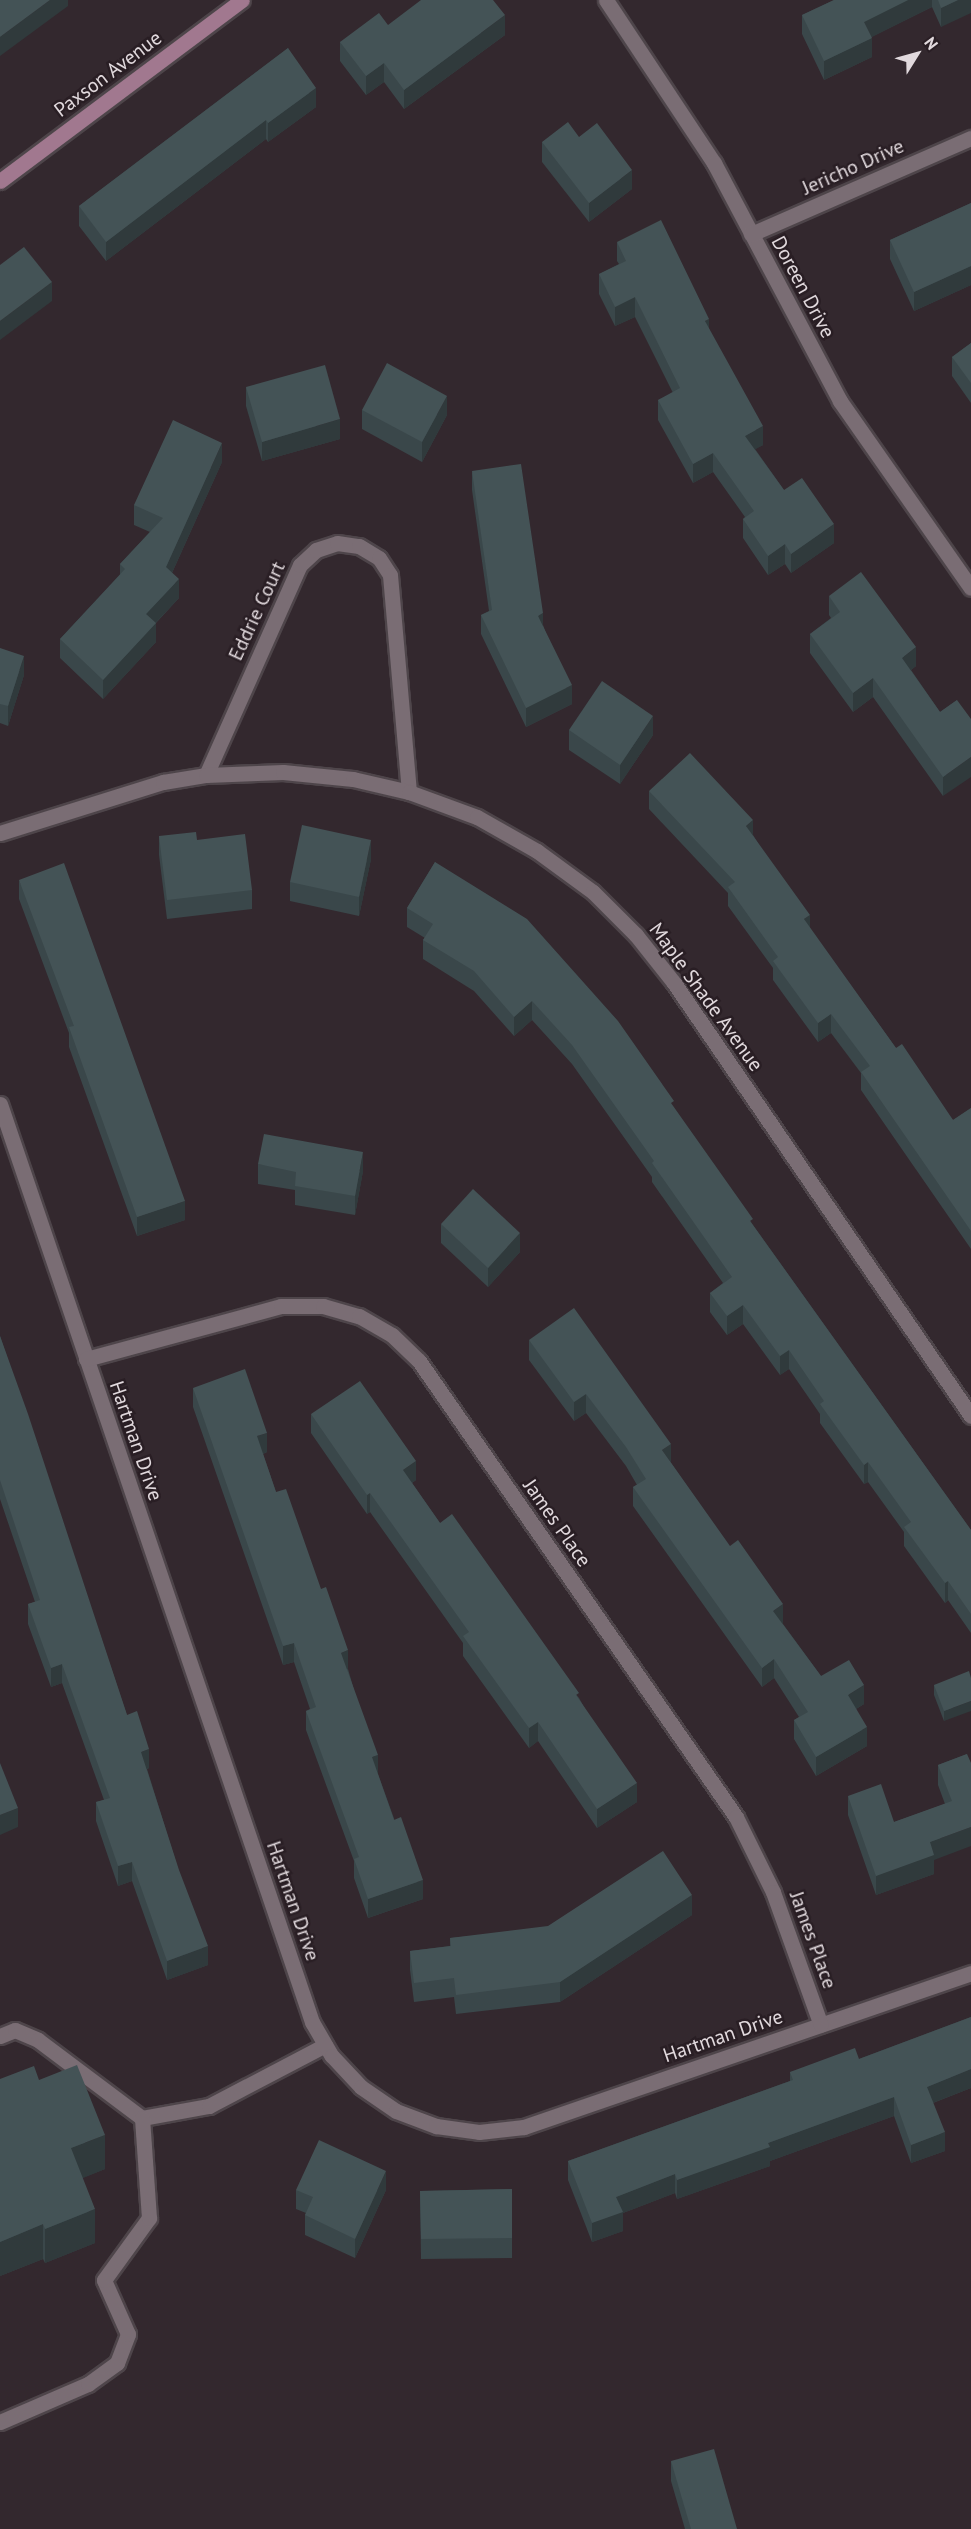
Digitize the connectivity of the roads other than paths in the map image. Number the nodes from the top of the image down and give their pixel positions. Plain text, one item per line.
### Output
1 (242, 0) edge
2 (606, 0) edge
3 (971, 138) edge
4 (0, 181) edge
5 (751, 234) junction
6 (971, 588) edge
7 (206, 775) junction
8 (409, 792) junction
9 (0, 833) edge
10 (0, 1104) edge
11 (86, 1359) junction
12 (971, 1416) edge
13 (971, 1973) edge
14 (821, 2025) junction
15 (0, 2036) edge
16 (325, 2045) junction
17 (142, 2118) junction
18 (0, 2422) edge

1 - 4 street, Paxson Avenue
2 - 5 street, Doreen Drive
3 - 5 street, Jericho Drive
5 - 6 street, Doreen Drive
7 - 8 street, Maple Shade Avenue
7 - 8 street, Eddrie Court
7 - 9 street, Maple Shade Avenue
8 - 12 street, Maple Shade Avenue
10 - 11 street, Hartman Drive
11 - 14 street, James Place
11 - 16 street, Hartman Drive
13 - 14 street, Hartman Drive
14 - 16 street, Hartman Drive
15 - 17 street
16 - 17 street
17 - 18 street

